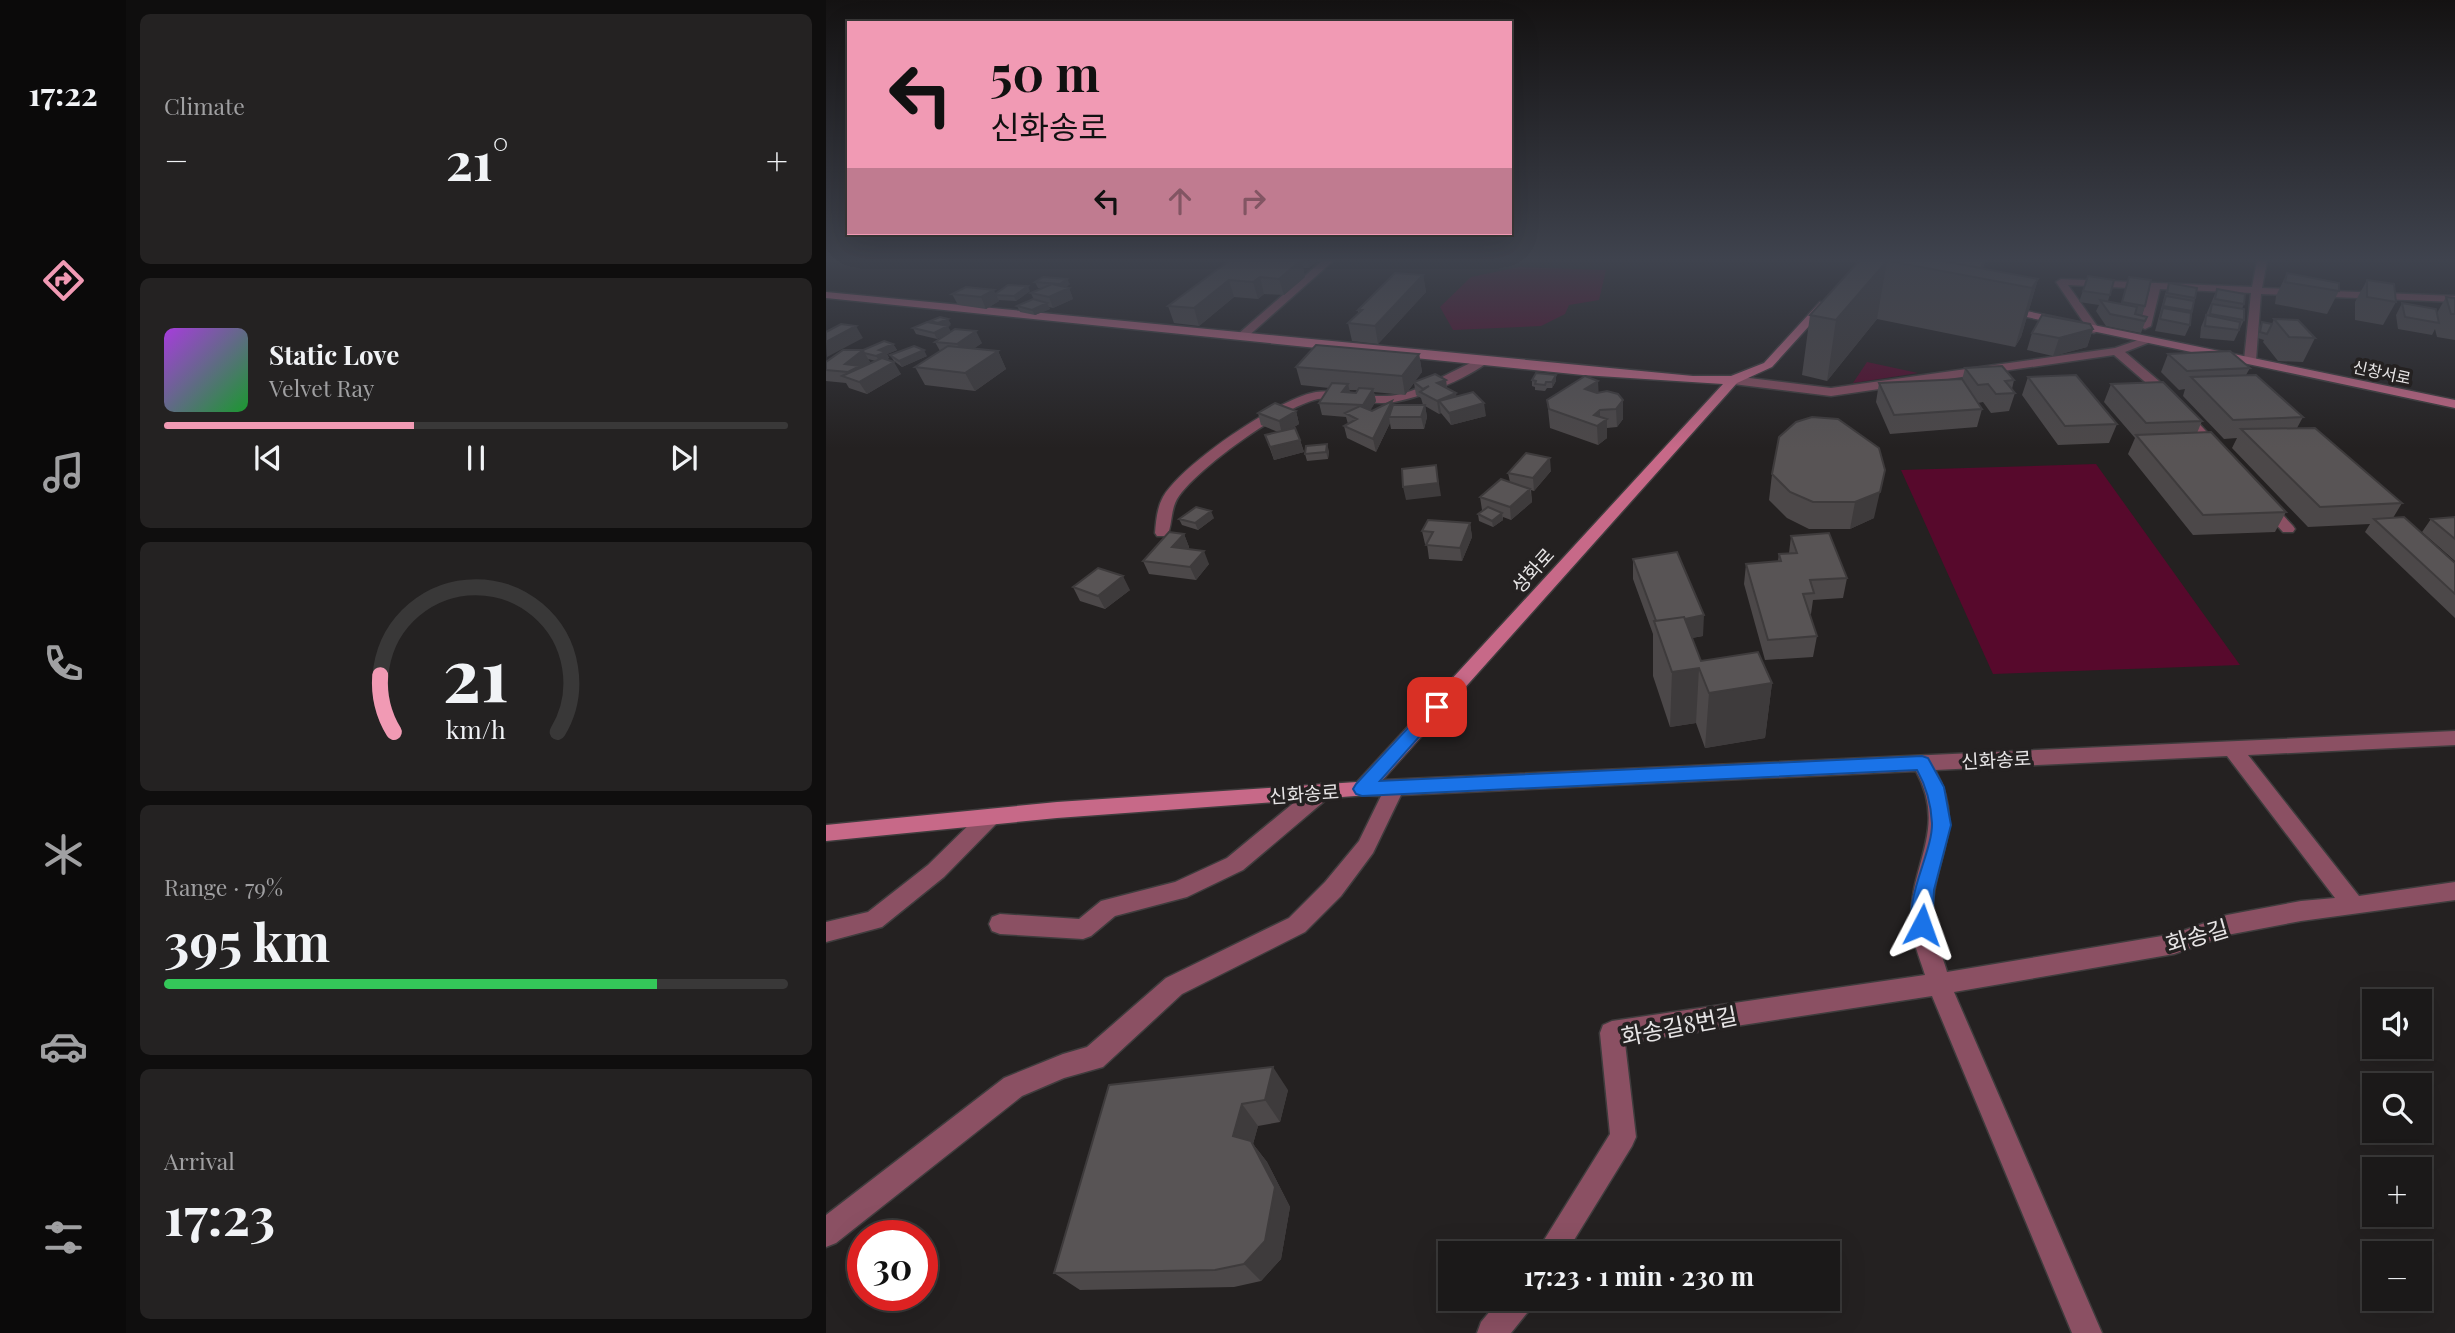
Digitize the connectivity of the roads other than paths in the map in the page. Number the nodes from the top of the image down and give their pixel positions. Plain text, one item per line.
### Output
1 (1105, 323) edge
2 (1257, 323) edge
3 (1807, 323) edge
4 (2064, 323) edge
5 (2089, 323) edge
6 (2253, 323) edge
7 (2094, 330) junction
8 (1241, 337) junction
9 (2144, 341) junction
10 (2117, 351) junction
11 (2250, 360) junction
12 (1483, 361) junction
13 (1733, 380) junction
14 (2455, 404) edge
15 (2226, 462) edge
16 (2253, 491) edge
17 (2288, 529) edge
18 (1162, 533) dead end
19 (2455, 738) edge
20 (2231, 748) junction
21 (1922, 763) junction
22 (1395, 787) junction
23 (1362, 789) junction
24 (1321, 792) junction
25 (990, 817) junction
26 (826, 833) edge
27 (2455, 891) edge
28 (2354, 906) junction
29 (1000, 924) dead end
30 (826, 932) edge
31 (1939, 984) junction
32 (826, 1233) edge
33 (1558, 1241) edge
34 (1510, 1311) edge
35 (1492, 1333) edge
36 (2087, 1333) edge

1 - 8 main road
2 - 8 street
3 - 13 main road, 성화로
4 - 7 main road, 신창서로
5 - 7 street
6 - 11 street
7 - 9 main road, 신창서로
8 - 12 main road
9 - 10 street
9 - 11 main road, 신창서로
10 - 13 street
10 - 15 street
11 - 14 main road, 신창서로
12 - 13 main road
12 - 18 street
13 - 23 main road, 성화로
16 - 17 street
19 - 20 street, 신화송로
20 - 21 street, 신화송로
20 - 28 street
21 - 22 street, 신화송로
21 - 31 street
22 - 23 street, 신화송로
22 - 32 street
23 - 24 main road, 신화송로
24 - 25 main road, 신화송로
24 - 29 street
25 - 26 main road, 신화송로
25 - 30 street
27 - 28 street, 화송길
28 - 31 street, 화송길
31 - 33 street, 화송길8번길
31 - 36 street
34 - 35 street

